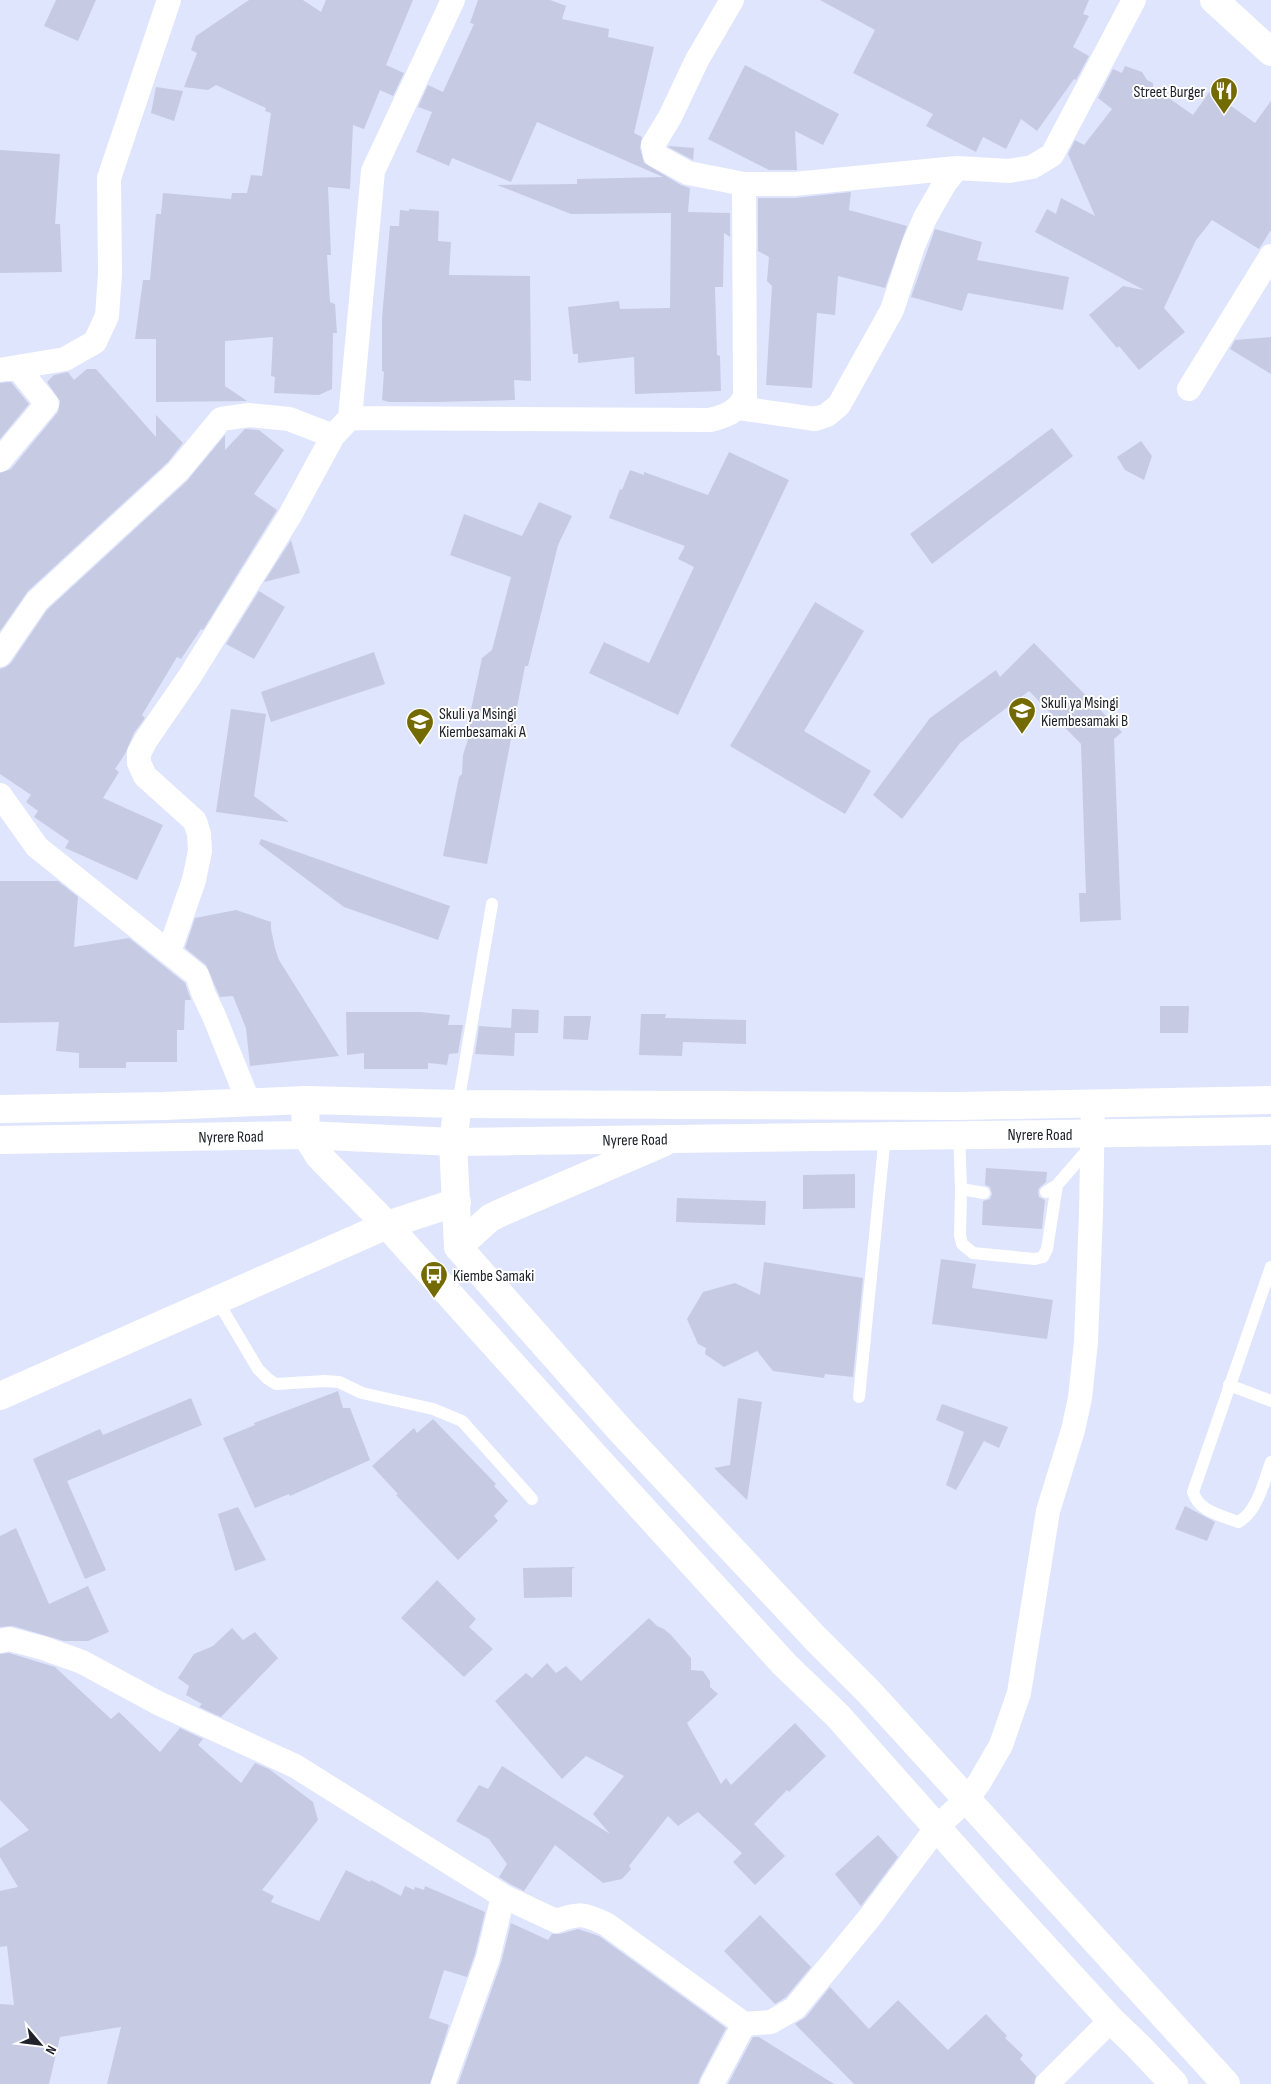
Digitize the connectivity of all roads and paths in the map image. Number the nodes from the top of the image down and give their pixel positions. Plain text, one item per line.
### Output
1 (169, 0) edge
2 (453, 0) edge
3 (732, 0) edge
4 (1134, 0) edge
5 (1214, 0) edge
6 (1271, 52) edge
7 (957, 168) junction
8 (744, 184) junction
9 (1271, 256) edge
10 (9, 369) edge
11 (1189, 388) dead end
12 (739, 408) junction
13 (350, 418) junction
14 (333, 436) junction
15 (0, 460) edge
16 (0, 655) edge
17 (0, 795) edge
18 (492, 904) dead end
19 (169, 952) junction
20 (305, 1100) junction
21 (1271, 1100) edge
22 (249, 1103) junction
23 (1093, 1103) junction
24 (458, 1104) junction
25 (958, 1106) junction
26 (0, 1108) edge
27 (1271, 1131) edge
28 (959, 1134) junction
29 (306, 1135) junction
30 (885, 1135) junction
31 (676, 1138) junction
32 (1093, 1139) junction
33 (0, 1140) edge
34 (453, 1142) junction
35 (961, 1189) junction
36 (984, 1193) dead end
37 (457, 1202) junction
38 (388, 1225) junction
39 (458, 1247) junction
40 (1271, 1267) edge
41 (217, 1300) junction
42 (1229, 1385) junction
43 (0, 1396) edge
44 (859, 1397) dead end
45 (1271, 1401) edge
46 (622, 1431) junction
47 (592, 1453) junction
48 (1271, 1462) edge
49 (532, 1499) dead end
50 (816, 1638) junction
51 (0, 1641) edge
52 (784, 1664) junction
53 (966, 1800) junction
54 (938, 1826) junction
55 (1026, 1865) junction
56 (994, 1892) junction
57 (503, 1896) junction
58 (1111, 2020) junction
59 (1169, 2021) junction
60 (744, 2024) junction
61 (1138, 2046) junction
62 (443, 2084) edge
63 (712, 2084) edge
64 (1047, 2084) edge
65 (1174, 2084) edge
66 (1226, 2084) edge

1 - 10 street
2 - 13 street
3 - 8 street
4 - 7 street
5 - 6 main road
7 - 8 street
7 - 12 street
8 - 12 street
9 - 11 street
10 - 15 street
12 - 13 street
13 - 14 street
14 - 16 street
14 - 19 street
17 - 19 street
18 - 24 lane
19 - 22 street
20 - 22 main road, Nyrere Road
20 - 24 main road, Nyrere Road
20 - 29 main road
21 - 23 main road, Nyrere Road
22 - 26 main road, Nyrere Road
23 - 25 main road, Nyrere Road
23 - 32 street
24 - 25 main road, Nyrere Road
24 - 34 main road
25 - 28 lane
27 - 32 main road, Nyrere Road
28 - 30 main road, Nyrere Road
28 - 32 main road, Nyrere Road
28 - 35 lane
29 - 33 main road, Nyrere Road
29 - 34 main road, Nyrere Road
29 - 38 main road
30 - 31 main road, Nyrere Road
30 - 44 lane
31 - 34 main road, Nyrere Road
31 - 39 main road
32 - 35 lane
32 - 53 street
34 - 37 main road
35 - 36 lane
37 - 38 main road
37 - 39 main road
38 - 41 main road
38 - 47 main road
39 - 46 main road
40 - 42 lane
41 - 43 main road
41 - 49 lane
42 - 45 lane
42 - 48 lane
46 - 47 main road
46 - 50 main road
47 - 52 main road
50 - 52 main road
50 - 53 main road
51 - 57 street
52 - 54 main road
53 - 54 street
53 - 55 main road
54 - 56 main road
54 - 60 street
55 - 56 main road
55 - 59 main road
56 - 58 main road
57 - 60 street
57 - 62 street
58 - 61 main road
58 - 64 street
59 - 61 main road
59 - 66 main road
60 - 63 street
61 - 65 main road

